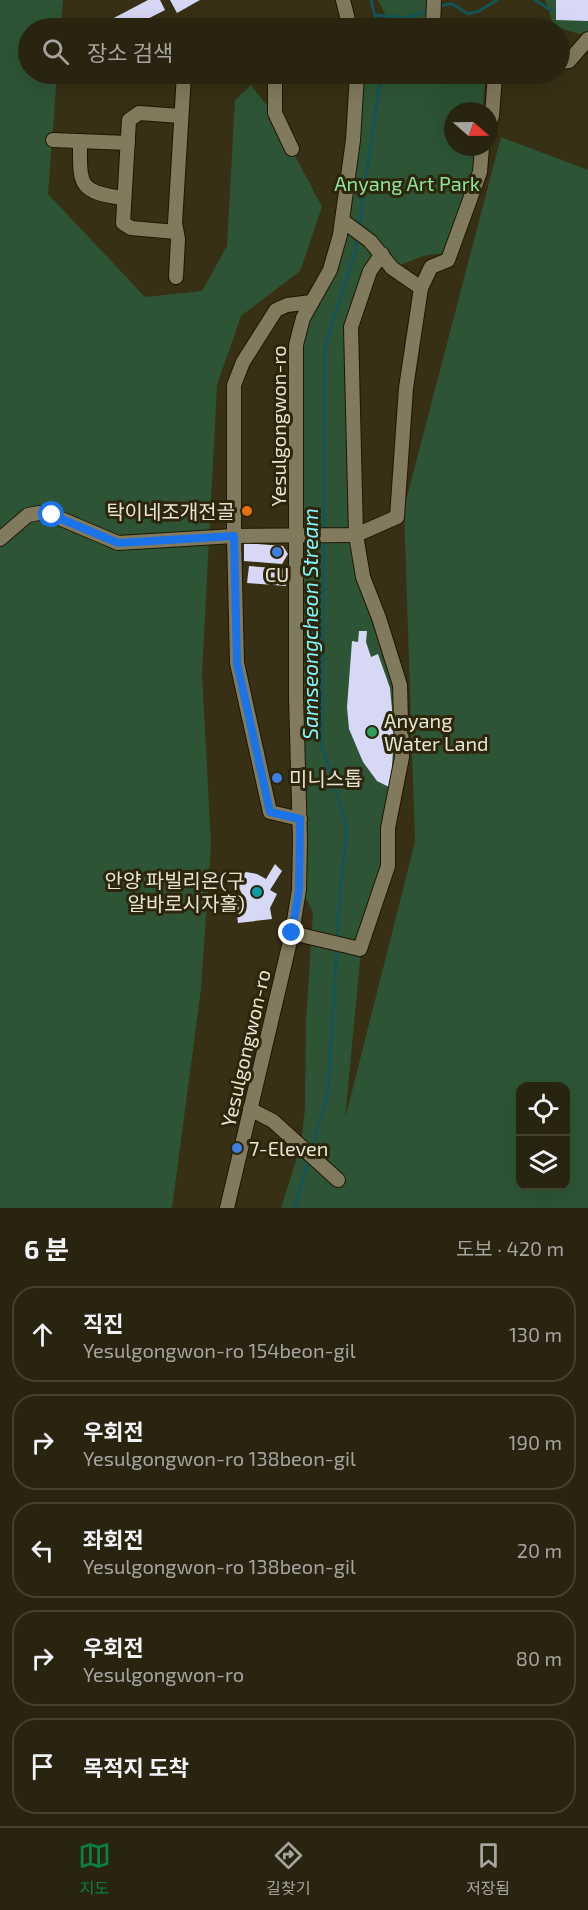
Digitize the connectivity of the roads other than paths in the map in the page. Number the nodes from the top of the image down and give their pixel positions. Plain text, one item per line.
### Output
1 (343, 0) edge
2 (434, 1) edge
3 (348, 18) edge
4 (433, 18) edge
5 (588, 39) edge
6 (570, 61) edge
7 (184, 84) edge
8 (275, 84) edge
9 (356, 84) edge
10 (494, 84) edge
11 (493, 102) edge
12 (182, 116) junction
13 (53, 140) dead end
14 (80, 141) junction
15 (128, 143) junction
16 (292, 149) dead end
17 (481, 156) edge
18 (123, 198) junction
19 (346, 224) junction
20 (176, 232) junction
21 (382, 254) junction
22 (176, 277) dead end
23 (421, 288) junction
24 (312, 302) junction
25 (351, 535) junction
26 (234, 536) junction
27 (303, 536) junction
28 (0, 539) edge
29 (300, 819) junction
30 (292, 933) junction
31 (250, 1109) junction
32 (336, 1177) dead end
33 (227, 1208) edge

1 - 3 street
2 - 4 street
5 - 6 street
7 - 12 street
8 - 16 street
9 - 19 street, Yesulgongwon-ro
10 - 11 street
12 - 15 street
12 - 20 street
13 - 14 street
14 - 15 street
14 - 18 street
15 - 18 street
17 - 23 street
18 - 20 street
19 - 21 street
19 - 24 street, Yesulgongwon-ro
20 - 22 street
21 - 23 street
21 - 25 street
23 - 25 street
24 - 26 street
24 - 27 street, Yesulgongwon-ro
25 - 27 street
25 - 30 street
26 - 27 street
26 - 28 street
26 - 29 street
27 - 29 street, Yesulgongwon-ro
29 - 30 street, Yesulgongwon-ro
30 - 31 street, Yesulgongwon-ro
31 - 32 street
31 - 33 street, Yesulgongwon-ro

